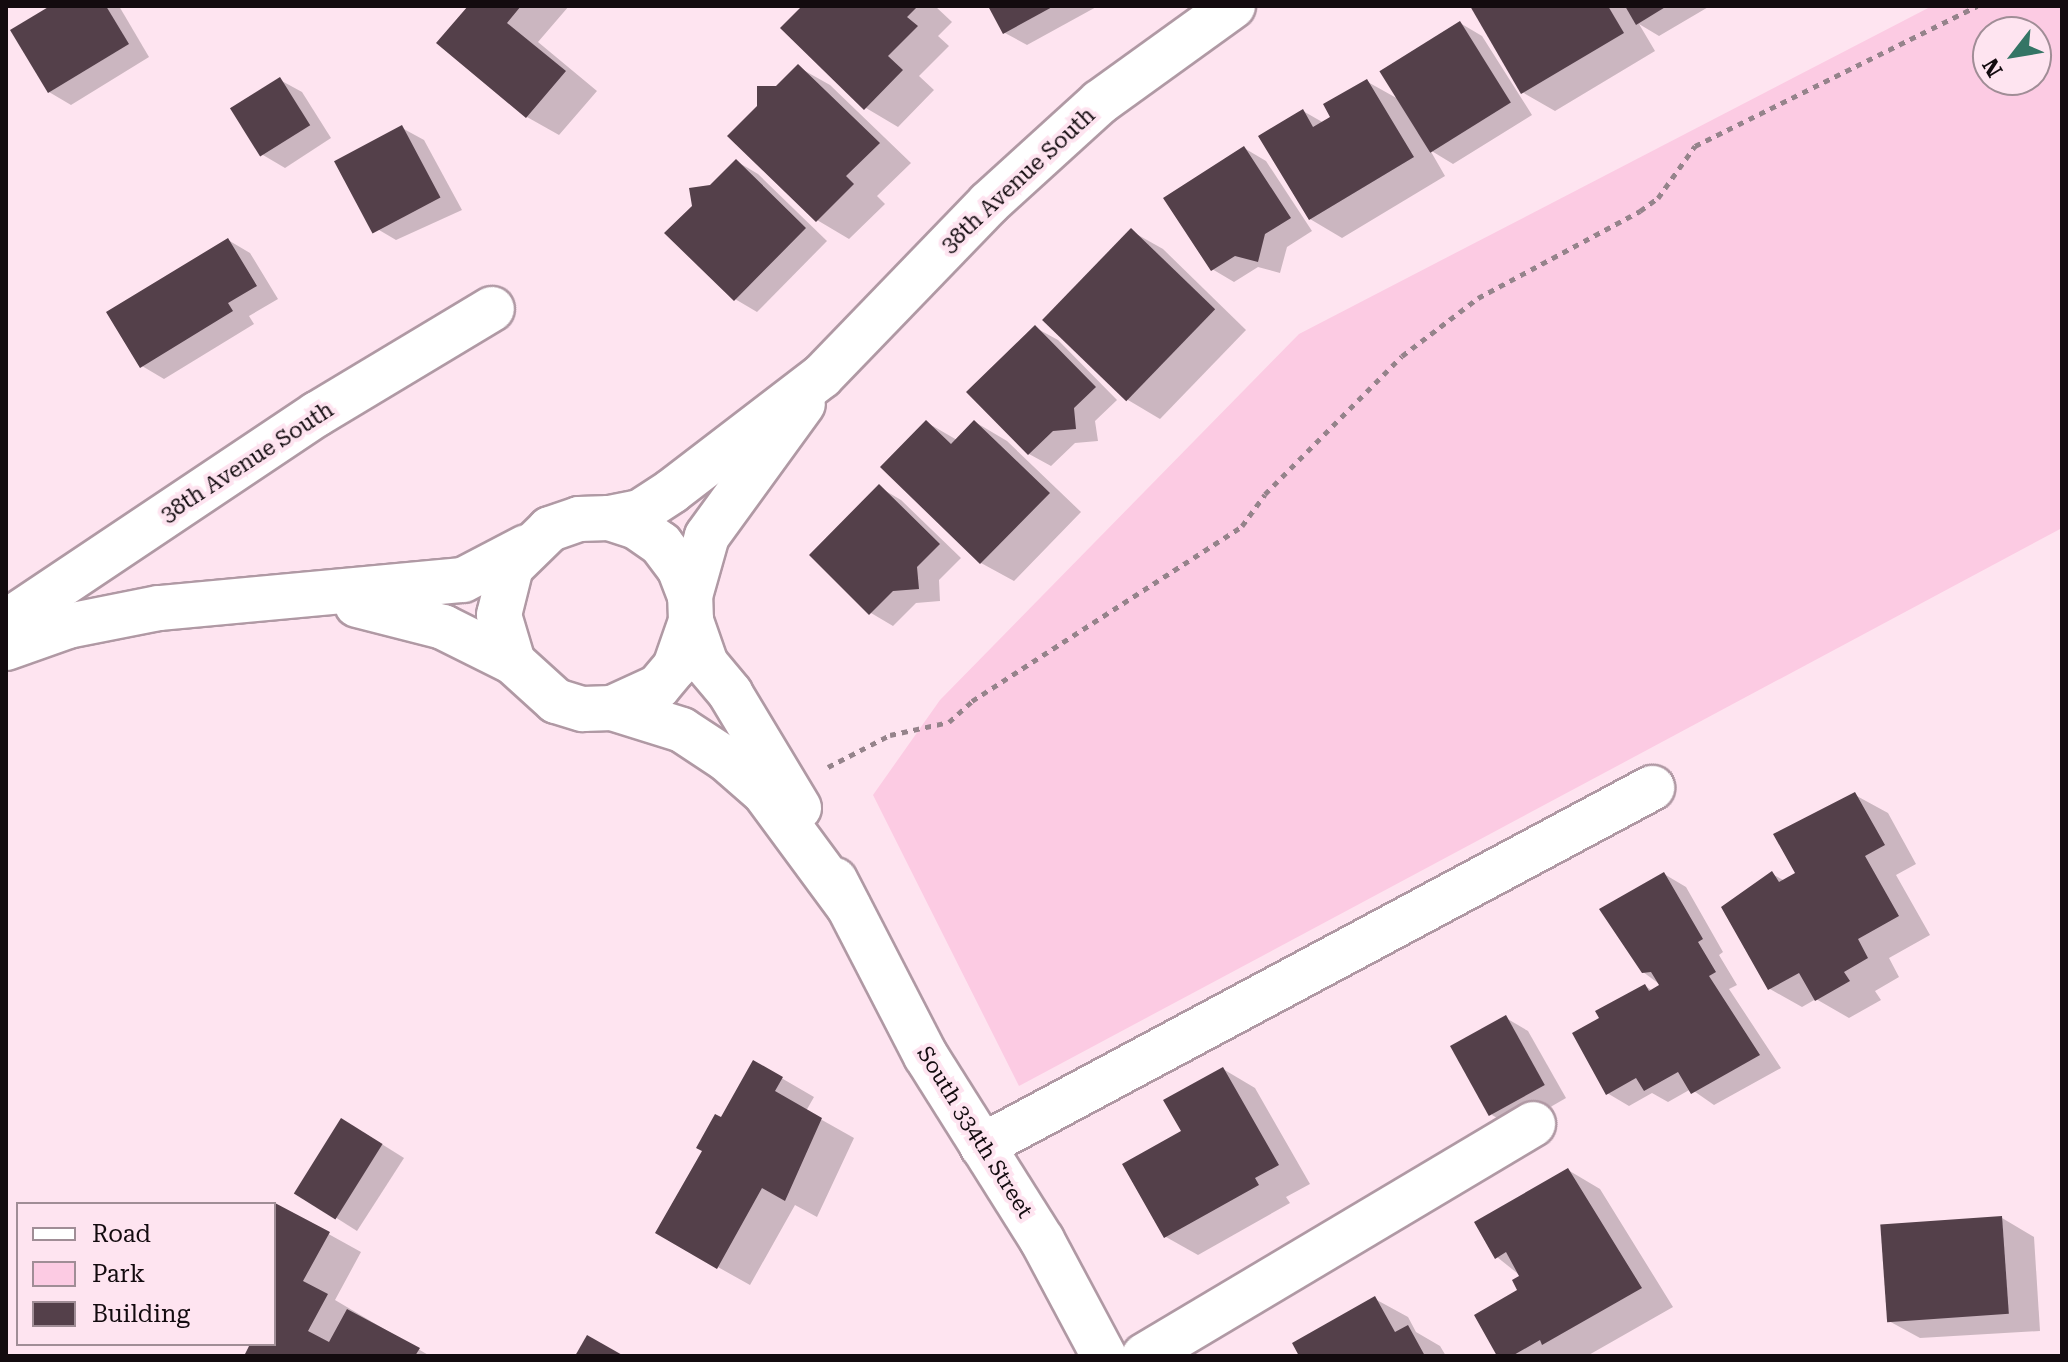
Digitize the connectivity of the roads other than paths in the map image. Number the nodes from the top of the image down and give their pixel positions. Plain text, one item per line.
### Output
1 (1233, 6) edge
2 (492, 309) dead end
3 (822, 376) junction
4 (609, 518) junction
5 (526, 547) junction
6 (308, 594) junction
7 (690, 608) junction
8 (6, 622) edge
9 (6, 648) edge
10 (513, 662) junction
11 (612, 708) junction
12 (1652, 788) dead end
13 (848, 906) junction
14 (1533, 1124) dead end
15 (982, 1146) junction
16 (1104, 1356) edge
17 (1144, 1356) edge

1 - 3 street, 38th Avenue South
2 - 8 street, 38th Avenue South
3 - 4 street, 38th Avenue South
3 - 7 street, 38th Avenue South
4 - 5 street
4 - 7 street
5 - 6 street
5 - 10 street
6 - 9 street
6 - 10 street
7 - 11 street
7 - 13 street, South 334th Street
10 - 11 street
11 - 13 street, South 334th Street
12 - 15 street
13 - 15 street, South 334th Street
14 - 17 street
15 - 16 street, South 334th Street

